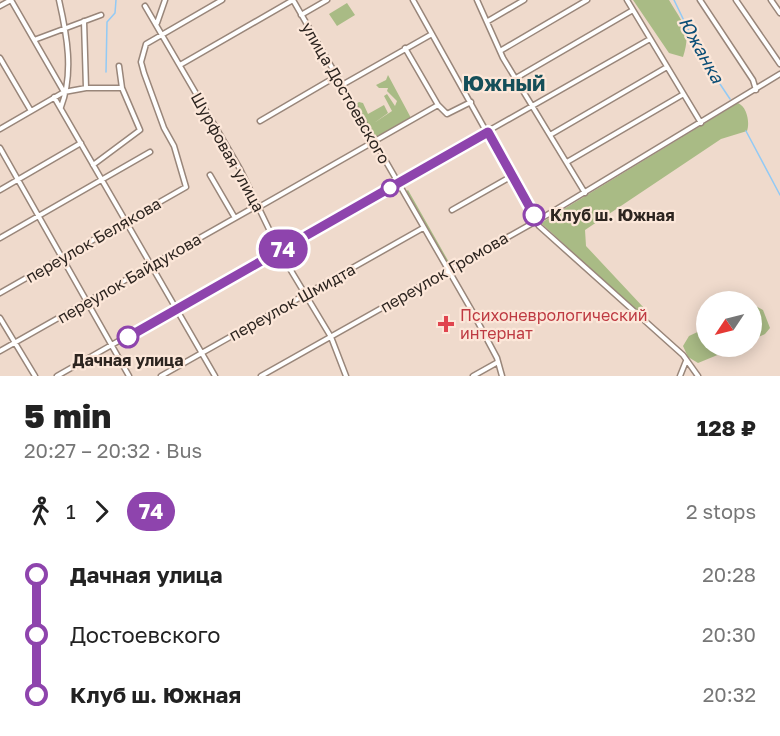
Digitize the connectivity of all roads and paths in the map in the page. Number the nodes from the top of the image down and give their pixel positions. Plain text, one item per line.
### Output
1 (11, 0) edge
2 (59, 0) edge
3 (165, 0) edge
4 (222, 0) edge
5 (293, 0) edge
6 (327, 0) edge
7 (413, 0) edge
8 (477, 0) edge
9 (524, 0) edge
10 (587, 0) edge
11 (627, 0) edge
12 (700, 0) edge
13 (736, 0) edge
14 (771, 0) edge
15 (0, 6) edge
16 (145, 6) dead end
17 (633, 10) junction
18 (780, 13) edge
19 (101, 15) dead end
20 (301, 15) junction
21 (84, 21) junction
22 (488, 21) junction
23 (156, 24) junction
24 (65, 27) junction
25 (162, 34) junction
26 (432, 34) junction
27 (650, 39) junction
28 (33, 40) junction
29 (405, 48) junction
30 (500, 51) junction
31 (0, 58) edge
32 (780, 64) edge
33 (180, 65) junction
34 (119, 66) dead end
35 (667, 68) junction
36 (780, 74) edge
37 (337, 76) junction
38 (516, 78) junction
39 (342, 85) junction
40 (86, 88) junction
41 (122, 88) junction
42 (756, 90) junction
43 (65, 92) junction
44 (682, 95) junction
45 (54, 97) junction
46 (471, 102) junction
47 (438, 105) junction
48 (533, 107) junction
49 (60, 108) junction
50 (31, 111) junction
51 (260, 121) dead end
52 (701, 123) junction
53 (0, 129) edge
54 (488, 132) junction
55 (550, 135) junction
56 (374, 142) junction
57 (81, 143) junction
58 (0, 148) edge
59 (150, 152) dead end
60 (567, 162) junction
61 (93, 165) junction
62 (210, 175) dead end
63 (512, 176) junction
64 (18, 180) junction
65 (102, 180) junction
66 (398, 183) junction
67 (0, 190) edge
68 (585, 192) junction
69 (258, 206) junction
70 (452, 210) dead end
71 (39, 216) junction
72 (235, 218) junction
73 (536, 221) junction
74 (126, 222) junction
75 (423, 228) junction
76 (0, 238) edge
77 (280, 250) junction
78 (63, 258) junction
79 (151, 266) junction
80 (448, 269) junction
81 (0, 293) edge
82 (305, 295) junction
83 (88, 302) junction
84 (176, 310) junction
85 (0, 318) edge
86 (331, 337) junction
87 (15, 343) junction
88 (112, 346) junction
89 (0, 351) edge
90 (201, 353) junction
91 (686, 360) junction
92 (498, 362) junction
93 (35, 376) edge
94 (57, 376) edge
95 (129, 376) edge
96 (161, 376) edge
97 (214, 376) edge
98 (261, 376) edge
99 (346, 376) edge
100 (473, 376) edge
101 (502, 376) edge
102 (680, 376) edge
103 (698, 376) edge

1 - 15 street
1 - 28 street
2 - 24 street
3 - 23 street
4 - 25 street
5 - 20 street, улица Достоевского
5 - 33 street
6 - 20 street
7 - 26 street
8 - 22 street
9 - 22 street
10 - 30 street
11 - 17 street
12 - 42 street
13 - 32 street
14 - 18 street
16 - 23 street, Шурфовая улица
17 - 27 street
17 - 38 street
19 - 21 street
20 - 37 street, улица Достоевского
21 - 24 street
21 - 40 street
22 - 30 street
23 - 25 street, Шурфовая улица
24 - 28 street
24 - 43 street
25 - 33 street, Шурфовая улица
25 - 74 street, переулок Белякова
26 - 29 street
26 - 46 street
27 - 35 street
27 - 48 street
28 - 43 street
29 - 39 street
29 - 47 street
30 - 38 street
31 - 50 street
33 - 69 street, Шурфовая улица
34 - 41 street
35 - 44 street
35 - 55 street
36 - 42 street, переулок Громова
37 - 39 street, улица Достоевского
37 - 51 street
38 - 48 street
39 - 56 street, улица Достоевского
40 - 41 street
40 - 43 street
41 - 61 street
42 - 52 street, переулок Громова
43 - 45 street
43 - 49 street
44 - 52 street
44 - 60 street
45 - 49 street
45 - 50 street
46 - 47 street
46 - 54 street
47 - 56 street, переулок Байдукова
48 - 54 street
48 - 55 street
49 - 57 street
50 - 53 street
52 - 68 street, переулок Громова
54 - 63 street
54 - 66 street
55 - 60 street
56 - 66 street, улица Достоевского
56 - 69 street, переулок Байдукова
57 - 61 street
57 - 64 street
58 - 64 street
59 - 65 street
60 - 68 street
61 - 65 street
62 - 72 street
63 - 70 street
63 - 73 street
64 - 67 street
64 - 71 street
65 - 71 street
65 - 74 street
66 - 75 street, улица Достоевского
66 - 77 street
68 - 73 street, переулок Громова
69 - 72 street, переулок Байдукова
69 - 77 street, Шурфовая улица
71 - 76 street
71 - 78 street
72 - 79 street, переулок Байдукова
73 - 80 street, переулок Громова
73 - 91 street
74 - 78 street, переулок Белякова
74 - 79 street
75 - 80 street, улица Достоевского
75 - 82 street, переулок Шмидта
77 - 82 street, Шурфовая улица
77 - 84 street
78 - 81 street, переулок Белякова
78 - 83 street
79 - 83 street, переулок Байдукова
79 - 84 street
80 - 86 street, переулок Громова
80 - 92 street, улица Достоевского
82 - 86 street, Шурфовая улица
82 - 90 street, переулок Шмидта
83 - 87 street, переулок Байдукова
83 - 88 street
84 - 88 street
84 - 90 street
85 - 87 street
86 - 98 street, переулок Громова
86 - 99 street, Шурфовая улица
87 - 89 street, переулок Байдукова
87 - 93 street
88 - 94 street
88 - 95 street
90 - 96 street, переулок Шмидта
90 - 97 street
91 - 102 street
91 - 103 street
92 - 100 street
92 - 101 street, улица Достоевского

